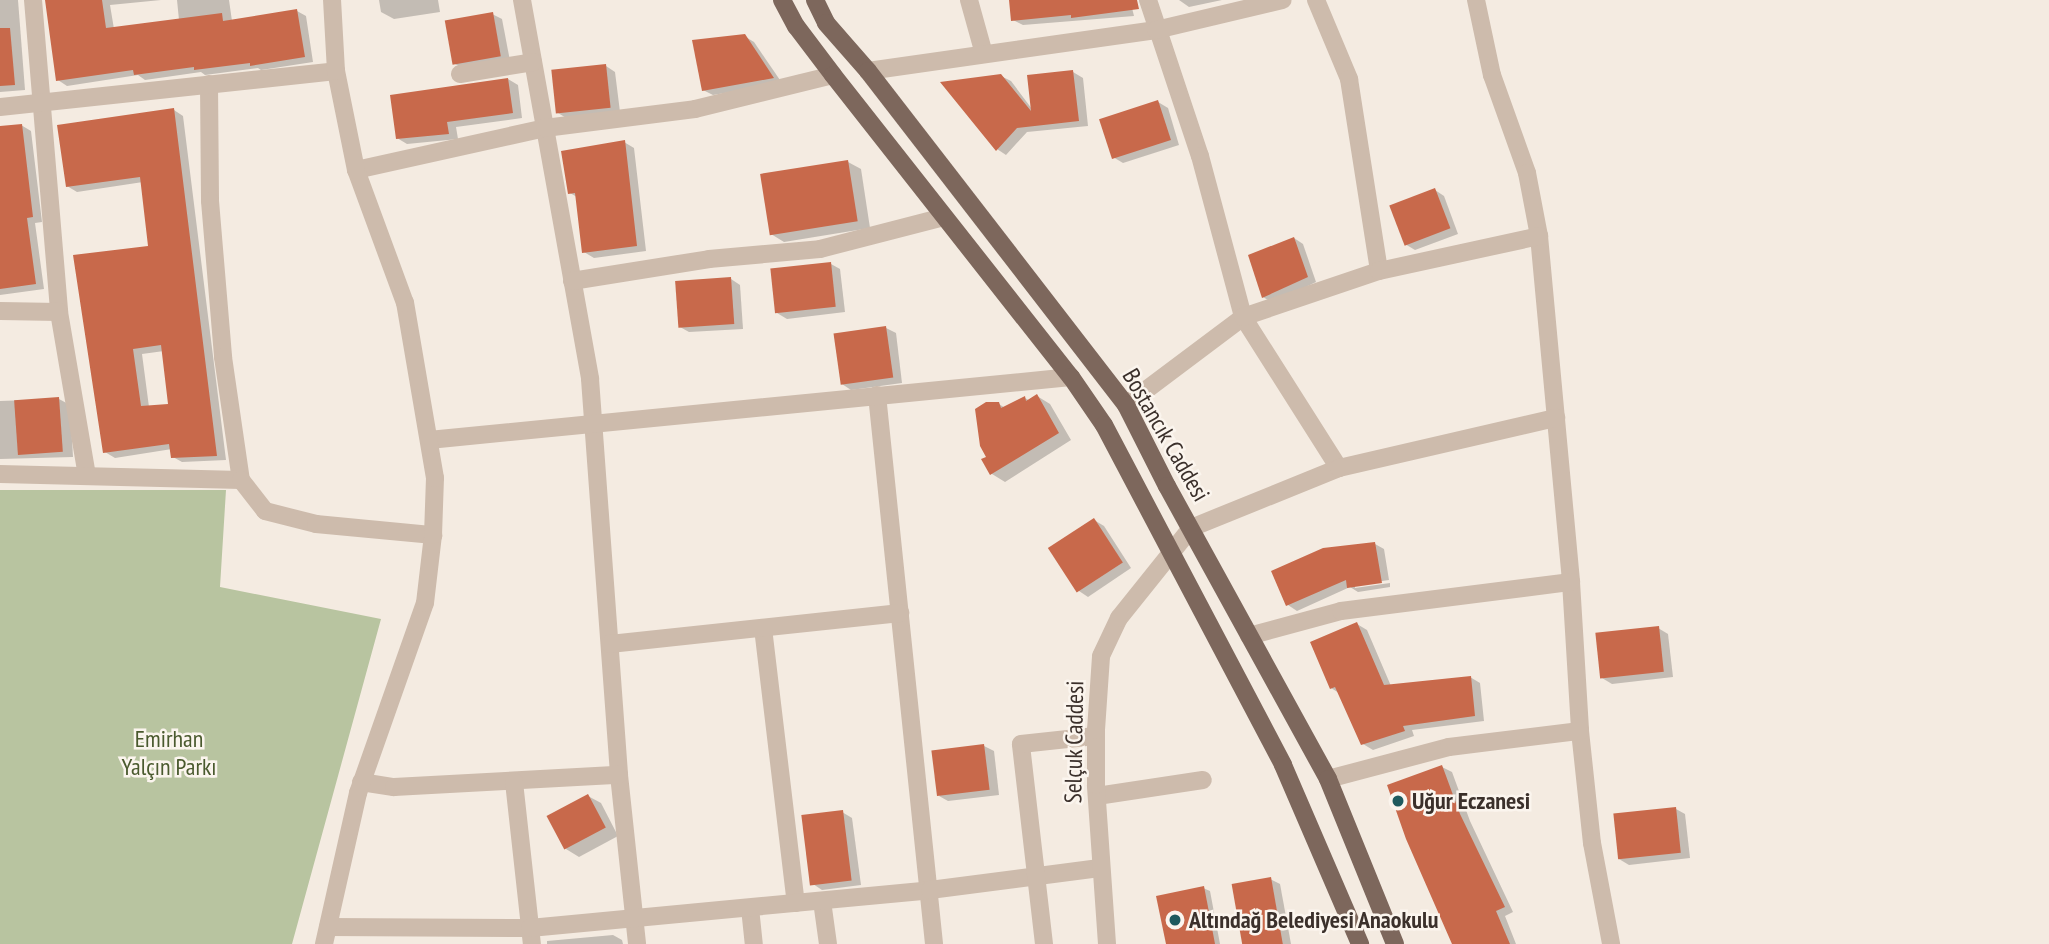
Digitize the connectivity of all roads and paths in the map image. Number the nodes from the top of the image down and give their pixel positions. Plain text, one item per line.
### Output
1 (33, 0) edge
2 (332, 0) edge
3 (522, 0) edge
4 (782, 0) edge
5 (815, 0) edge
6 (969, 0) edge
7 (1148, 0) edge
8 (1283, 0) edge
9 (1316, 0) edge
10 (1476, 0) edge
11 (1156, 30) junction
12 (984, 54) junction
13 (533, 62) junction
14 (336, 71) junction
15 (868, 71) junction
16 (460, 74) dead end
17 (832, 75) junction
18 (209, 84) junction
19 (43, 102) junction
20 (0, 107) edge
21 (545, 128) junction
22 (356, 170) junction
23 (944, 217) junction
24 (1539, 236) junction
25 (1379, 271) junction
26 (572, 281) junction
27 (0, 312) edge
28 (59, 312) junction
29 (1243, 317) junction
30 (1071, 377) junction
31 (877, 396) junction
32 (1126, 405) junction
33 (1556, 418) junction
34 (594, 423) junction
35 (429, 440) junction
36 (1339, 468) junction
37 (0, 474) edge
38 (87, 476) junction
39 (241, 480) junction
40 (1191, 527) junction
41 (433, 535) junction
42 (1170, 553) junction
43 (1571, 582) junction
44 (900, 613) junction
45 (763, 628) junction
46 (1249, 636) junction
47 (610, 644) junction
48 (1580, 731) junction
49 (1096, 736) junction
50 (619, 775) junction
51 (1328, 779) junction
52 (1203, 780) dead end
53 (361, 782) junction
54 (513, 782) junction
55 (1097, 796) junction
56 (1100, 868) junction
57 (1037, 876) junction
58 (930, 890) junction
59 (822, 901) junction
60 (796, 903) junction
61 (750, 908) junction
62 (635, 919) junction
63 (326, 935) edge
64 (531, 936) edge
65 (637, 944) edge
66 (754, 944) edge
67 (828, 944) edge
68 (934, 944) edge
69 (1044, 944) edge
70 (1107, 944) edge
71 (1360, 944) edge
72 (1395, 944) edge
73 (1611, 944) edge

1 - 19 street
2 - 14 street
3 - 13 street
4 - 17 main road, Bostancık Caddesi
5 - 15 main road, Bostancık Caddesi
6 - 12 street
7 - 11 street
8 - 11 street
9 - 25 street
10 - 24 street
11 - 12 street
11 - 29 street
12 - 15 street
13 - 16 street
13 - 21 street
14 - 18 street
14 - 22 street
15 - 32 main road, Bostancık Caddesi
17 - 21 street
17 - 23 main road, Bostancık Caddesi
18 - 19 street
18 - 39 street
19 - 20 street
19 - 28 street
21 - 22 street
21 - 26 street
22 - 35 street
23 - 26 street
23 - 30 main road, Bostancık Caddesi
24 - 25 street
24 - 33 street
25 - 29 street
26 - 34 street
27 - 28 street
28 - 38 street
29 - 32 street
29 - 36 street
30 - 31 street
30 - 42 main road, Bostancık Caddesi
31 - 34 street
31 - 44 street
32 - 40 main road, Bostancık Caddesi
33 - 36 street
33 - 43 street
34 - 35 street
34 - 47 street
35 - 41 street
36 - 40 street
37 - 38 street
38 - 39 street
39 - 41 street
40 - 42 street, Selçuk Caddesi
40 - 46 main road, Bostancık Caddesi
41 - 53 street
42 - 49 street, Selçuk Caddesi
42 - 71 main road, Bostancık Caddesi
43 - 46 street
43 - 48 street
44 - 45 street
44 - 58 street
45 - 47 street
45 - 60 street
46 - 51 main road, Bostancık Caddesi
47 - 50 street
48 - 51 street
48 - 73 street
49 - 55 street, Selçuk Caddesi
49 - 57 street
50 - 54 street
50 - 62 street
51 - 72 main road, Bostancık Caddesi
52 - 55 street
53 - 54 street
53 - 63 street
54 - 64 street
55 - 56 street, Selçuk Caddesi
56 - 57 street
56 - 70 street, Selçuk Caddesi
57 - 58 street
57 - 69 street
58 - 59 street
58 - 68 street
59 - 60 street
59 - 67 street
60 - 61 street
61 - 62 street
61 - 66 street
62 - 64 street
62 - 65 street
63 - 64 street

